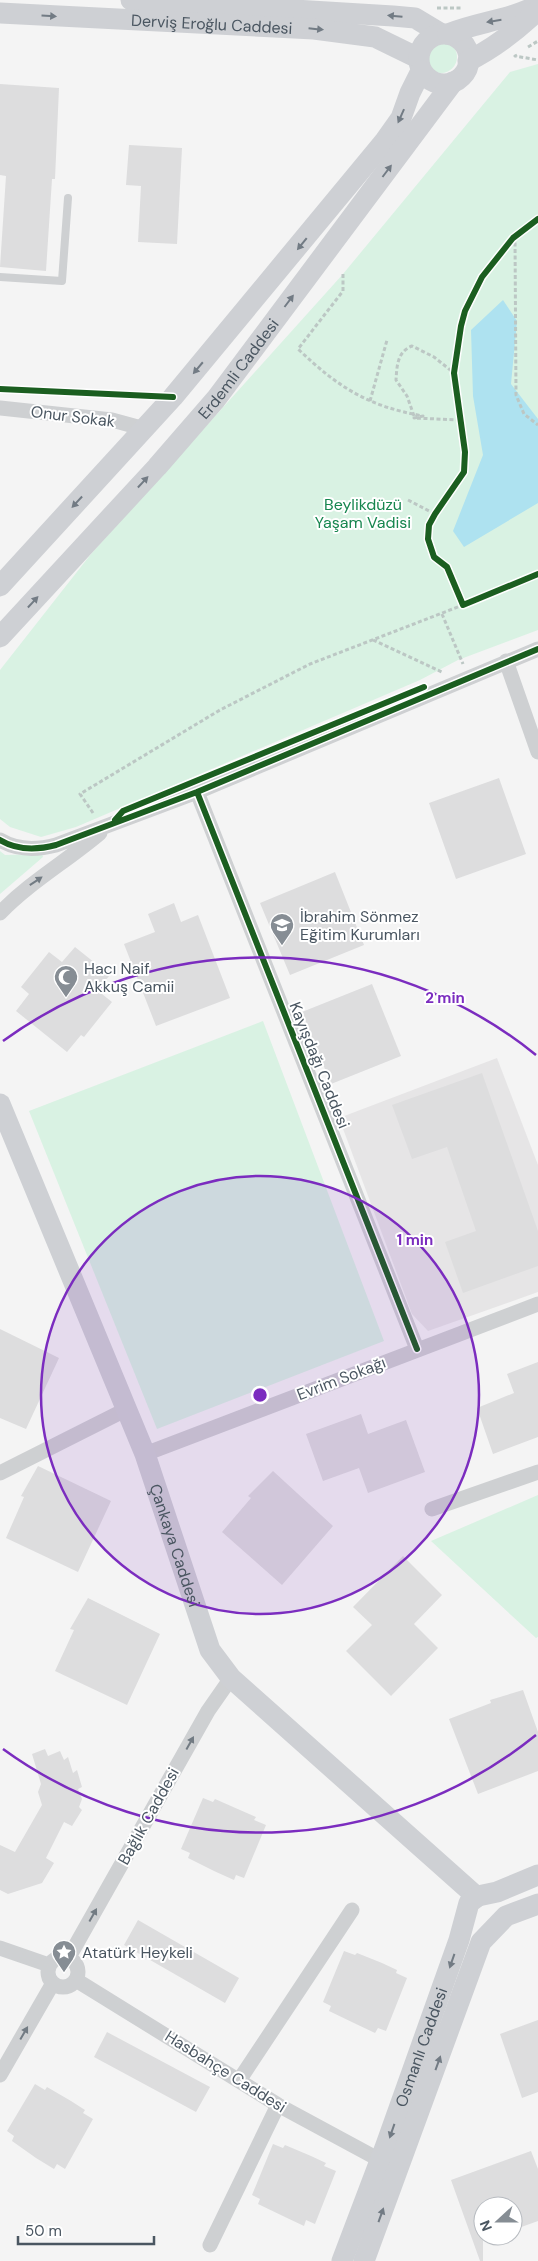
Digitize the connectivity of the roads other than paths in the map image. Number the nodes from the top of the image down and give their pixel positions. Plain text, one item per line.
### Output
1 (538, 5) edge
2 (130, 7) edge
3 (538, 10) edge
4 (0, 13) edge
5 (444, 34) junction
6 (468, 60) junction
7 (419, 64) junction
8 (453, 82) junction
9 (68, 198) dead end
10 (0, 277) edge
11 (0, 408) edge
12 (145, 429) junction
13 (0, 586) edge
14 (0, 638) edge
15 (538, 649) edge
16 (506, 661) junction
17 (538, 752) edge
18 (197, 792) junction
19 (109, 826) junction
20 (0, 840) edge
21 (0, 913) edge
22 (0, 1104) edge
23 (538, 1304) edge
24 (417, 1349) junction
25 (127, 1409) junction
26 (145, 1454) junction
27 (538, 1472) edge
28 (0, 1473) edge
29 (432, 1509) dead end
30 (231, 1678) junction
31 (538, 1875) edge
32 (481, 1896) junction
33 (538, 1904) edge
34 (352, 1910) dead end
35 (464, 1917) junction
36 (495, 1927) junction
37 (0, 1948) edge
38 (69, 1957) junction
39 (50, 1965) junction
40 (76, 1980) junction
41 (53, 1983) junction
42 (0, 2075) edge
43 (240, 2079) junction
44 (278, 2105) junction
45 (378, 2159) dead end
46 (210, 2245) dead end
47 (342, 2261) edge
48 (364, 2261) edge

1 -> 5 main road
4 -> 2 main road, Derviş Eroğlu Caddesi
5 -> 2 main road, Derviş Eroğlu Caddesi
2 -> 7 main road, Derviş Eroğlu Caddesi
3 - 6 main road
5 - 6 main road
5 - 7 main road
6 - 8 main road
7 - 8 main road
7 -> 12 main road, Erdemli Caddesi
14 -> 8 main road, Erdemli Caddesi
9 - 10 lane
11 - 12 street, Onur Sokak
12 -> 13 main road, Erdemli Caddesi
15 - 16 street
16 - 17 street
16 - 18 street
18 - 19 street
18 - 24 street, Kayışdağı Caddesi
19 - 20 street
21 -> 19 street
22 - 25 main road, Çankaya Caddesi
23 - 24 street, Evrim Sokağı
24 - 26 street, Evrim Sokağı
25 - 26 main road, Çankaya Caddesi
25 - 28 street
26 - 30 main road, Çankaya Caddesi
27 - 29 street
30 - 32 main road, Çankaya Caddesi
38 -> 30 street, Bağlık Caddesi
31 - 32 main road
32 - 35 main road, Osmanlı Caddesi
32 - 36 main road
33 - 36 main road, Osmanlı Caddesi
34 - 43 street
35 - 36 main road
35 -> 47 main road, Osmanlı Caddesi
48 -> 36 main road, Osmanlı Caddesi
37 - 39 street
38 - 39 street
38 - 40 street
39 - 41 street
40 - 41 street
40 - 43 street, Hasbahçe Caddesi
42 -> 41 street
43 - 44 street, Hasbahçe Caddesi
44 - 45 street, Hasbahçe Caddesi
44 - 46 street

